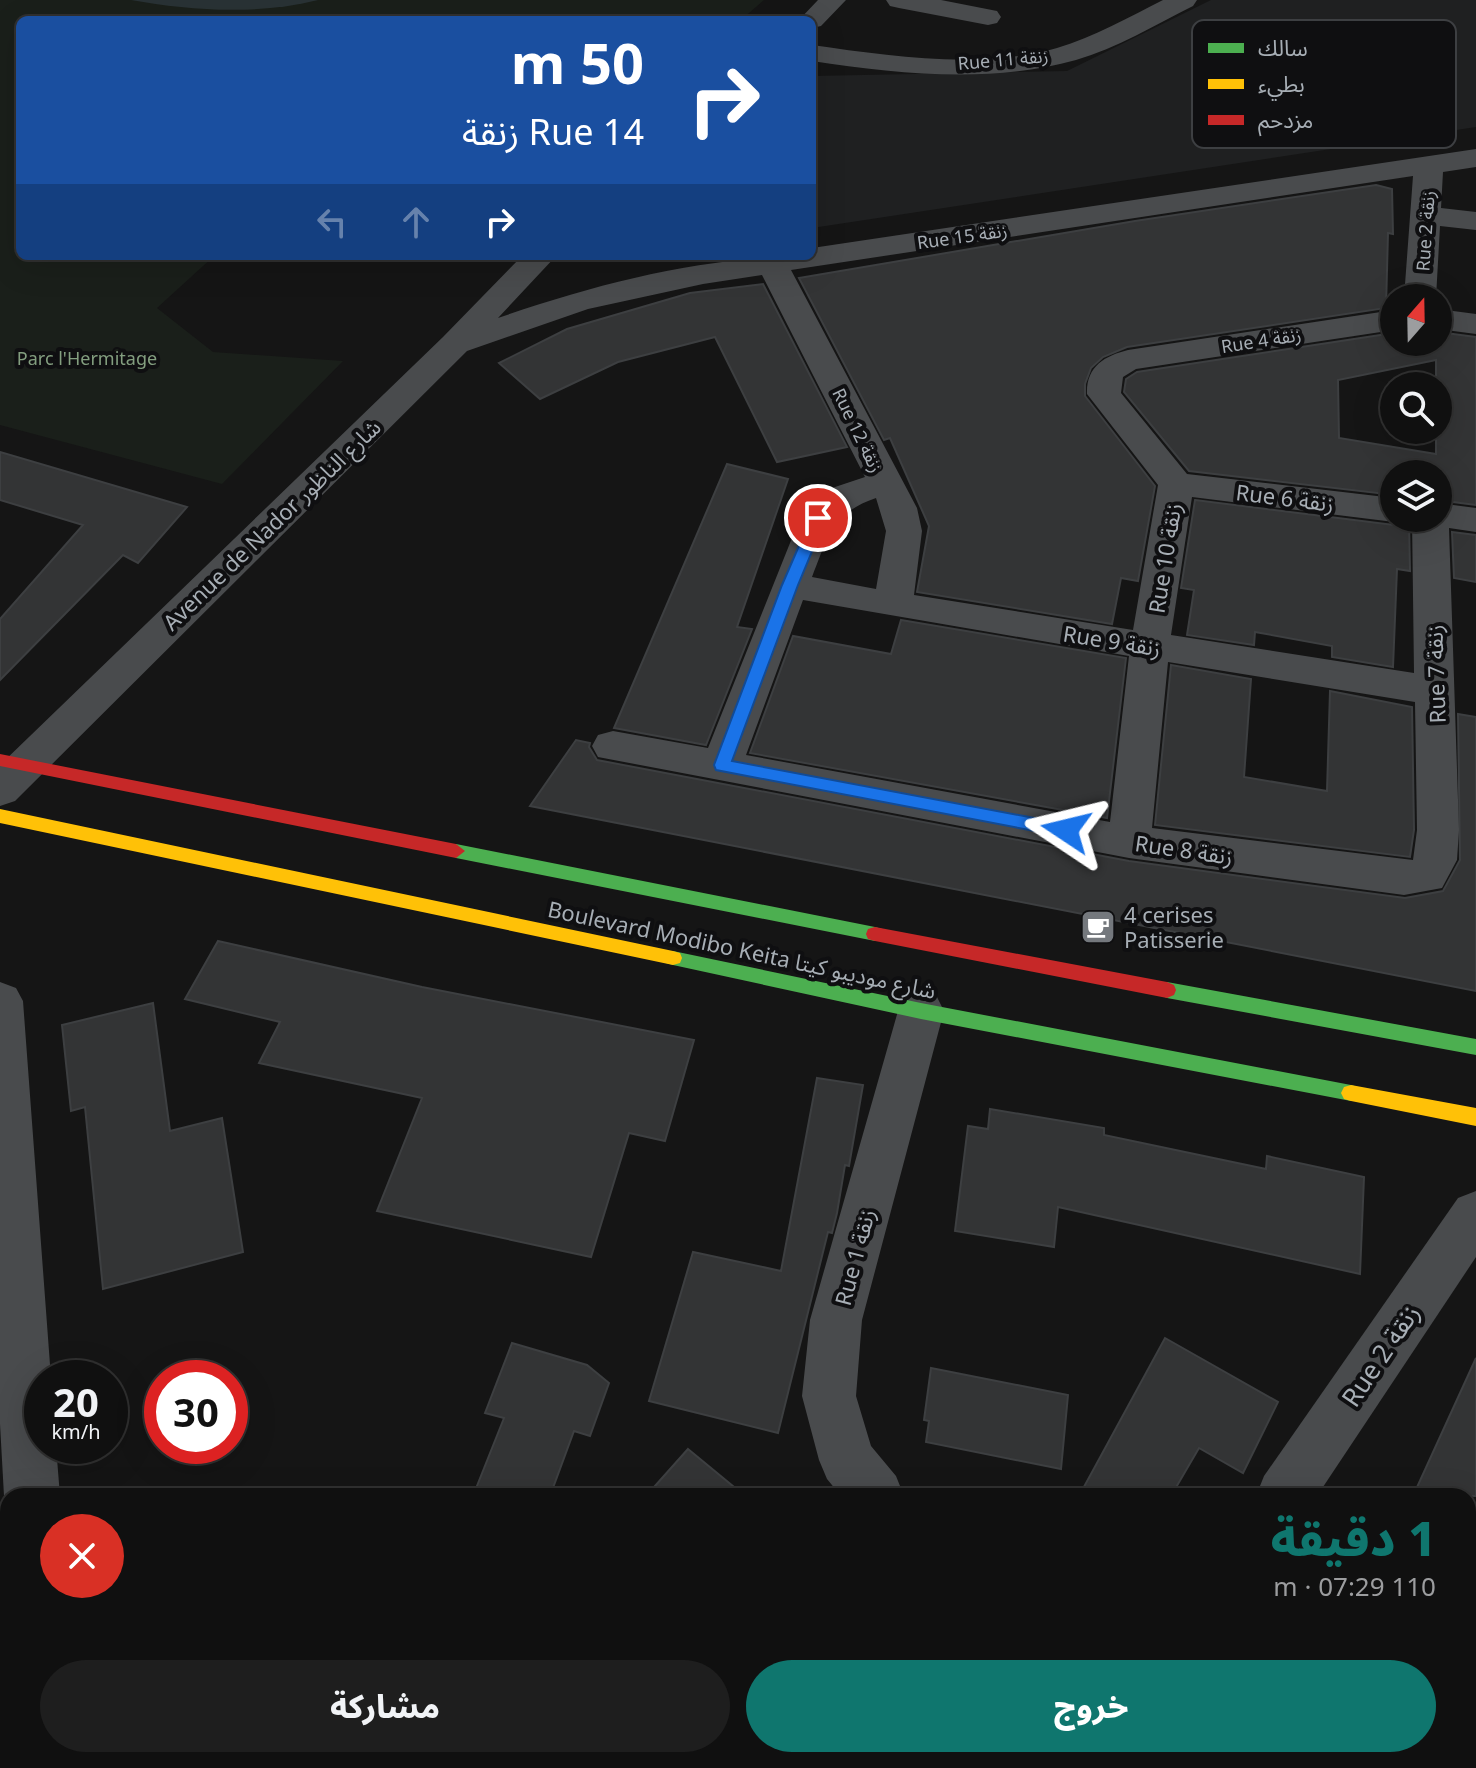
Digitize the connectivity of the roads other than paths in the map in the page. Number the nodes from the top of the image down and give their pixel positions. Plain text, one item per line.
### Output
1 (833, 0) edge
2 (899, 0) edge
3 (1184, 0) edge
4 (816, 16) edge
5 (988, 17) dead end
6 (816, 53) edge
7 (1476, 158) edge
8 (1429, 165) junction
9 (1427, 215) junction
10 (1476, 221) edge
11 (816, 257) edge
12 (536, 260) edge
13 (670, 260) edge
14 (799, 260) edge
15 (772, 264) junction
16 (703, 274) junction
17 (1421, 284) edge
18 (1452, 321) edge
19 (1380, 322) edge
20 (1476, 324) edge
21 (455, 344) junction
22 (1128, 360) joint
23 (885, 483) junction
24 (1176, 484) junction
25 (1380, 508) edge
26 (1452, 517) edge
27 (1476, 520) edge
28 (1430, 532) edge
29 (790, 585) junction
30 (893, 605) junction
31 (1150, 646) junction
32 (1435, 691) junction
33 (613, 746) dead end
34 (722, 765) junction
35 (9, 772) edge
36 (0, 816) edge
37 (1438, 830) joint
38 (1129, 842) junction
39 (0, 1001) edge
40 (921, 1011) junction
41 (1476, 1047) edge
42 (1476, 1117) edge
43 (1476, 1214) edge
44 (31, 1488) edge
45 (870, 1488) edge
46 (1289, 1488) edge

1 - 4 street
2 - 5 street
3 - 6 street, Rue 11 زنقة
7 - 8 street, Rue 15 زنقة
8 - 9 street, Rue 2 زنقة
8 - 11 street, Rue 15 زنقة
9 - 10 street
9 - 17 street, Rue 2 زنقة
12 - 21 street, Avenue de Nador شارع الناظور
13 - 16 street
14 - 15 street, Rue 15 زنقة
15 - 16 street, Rue 15 زنقة
15 - 23 street, Rue 12 زنقة
16 - 21 street, Rue 15 زنقة
18 - 20 street
19 - 22 street, Rue 4 زنقة
21 - 35 street, Avenue de Nador شارع الناظور
22 - 24 street, Rue 10 زنقة
23 - 29 street
23 - 30 street, Rue 12 زنقة
24 - 25 street, Rue 6 زنقة
24 - 31 street, Rue 10 زنقة
26 - 27 street
28 - 32 street, Rue 7 زنقة
29 - 30 street, Rue 9 زنقة
29 - 34 street
30 - 31 street, Rue 9 زنقة
31 - 32 street, Rue 9 زنقة
31 - 38 street, Rue 10 زنقة
32 - 37 street, Rue 7 زنقة
33 - 34 street, Rue 8 زنقة
34 - 38 street, Rue 8 زنقة
35 - 41 main road, Boulevard Modibo Keita شارع موديبو كيتا
36 - 40 main road, Boulevard Modibo Keita شارع موديبو كيتا
37 - 38 street, Rue 8 زنقة
39 - 44 street
40 - 42 main road, Boulevard Modibo Keita شارع موديبو كيتا
40 - 45 street, Rue 1 زنقة
43 - 46 street, Rue 2 زنقة

